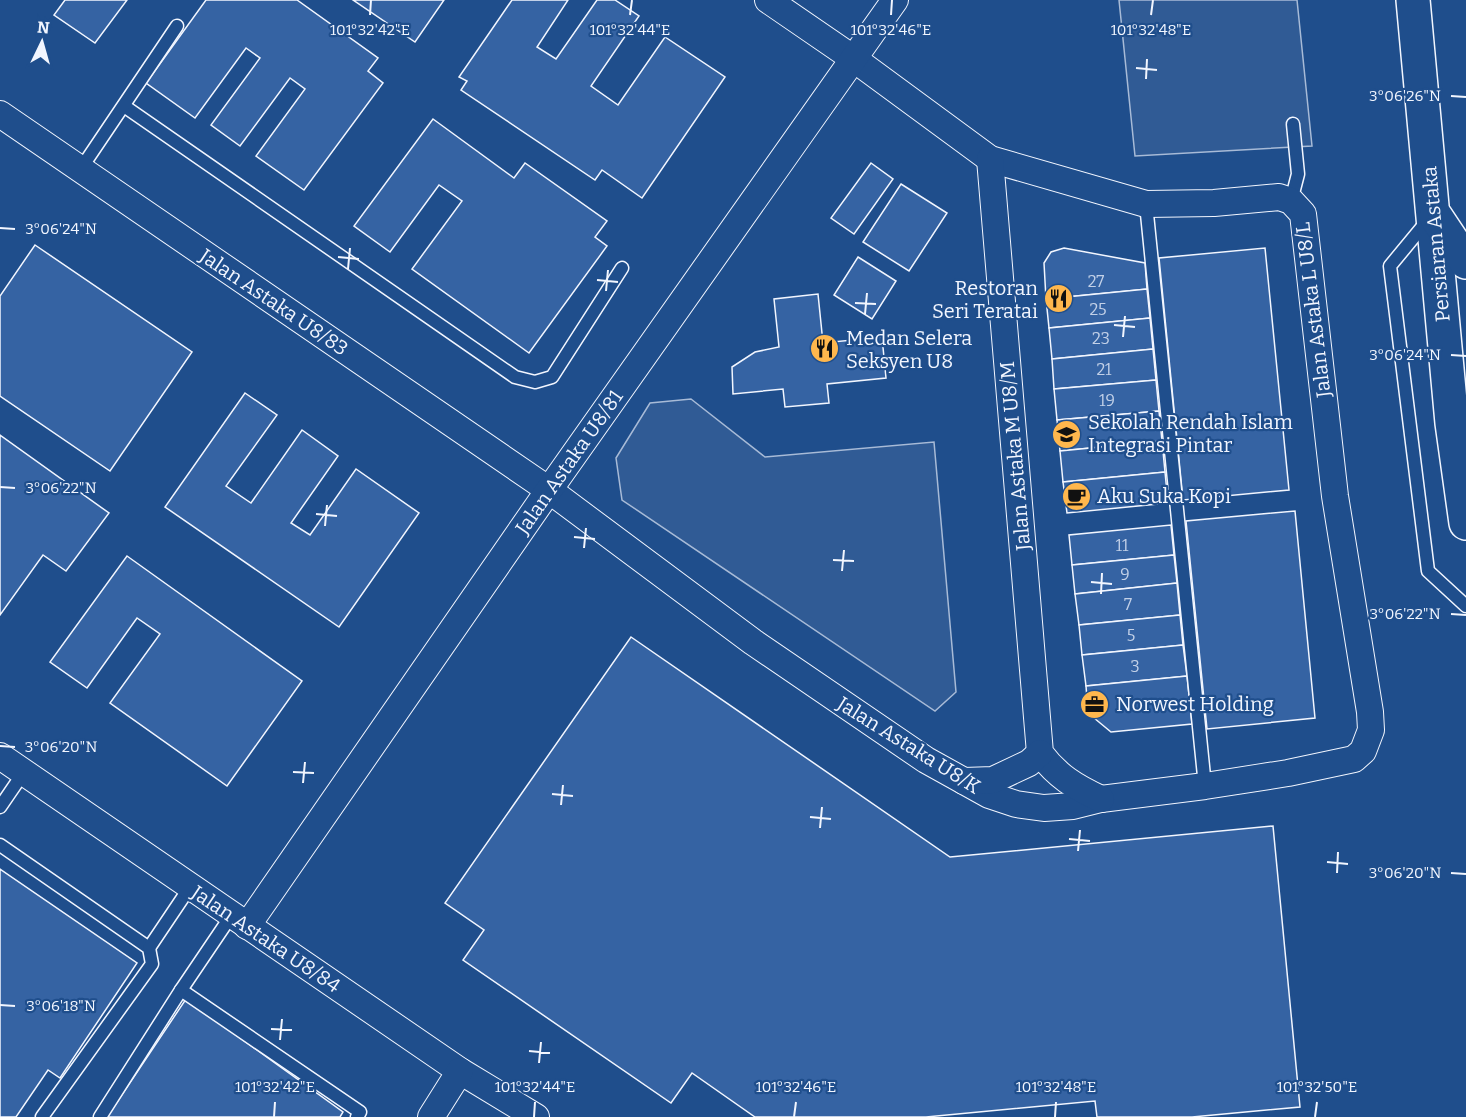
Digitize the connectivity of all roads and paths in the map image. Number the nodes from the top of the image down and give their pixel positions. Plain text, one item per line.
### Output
1 (768, 0) edge
2 (895, 0) edge
3 (1413, 0) edge
4 (177, 26) dead end
5 (854, 59) junction
6 (124, 106) junction
7 (0, 114) edge
8 (1293, 124) dead end
9 (990, 159) junction
10 (80, 170) junction
11 (1291, 201) junction
12 (1146, 204) junction
13 (1433, 213) junction
14 (1466, 262) edge
15 (622, 268) dead end
16 (1466, 387) edge
17 (1452, 423) junction
18 (549, 490) junction
19 (1466, 524) edge
20 (1466, 606) edge
21 (1363, 751) joint
22 (1040, 753) junction
23 (0, 756) edge
24 (24, 772) junction
25 (964, 781) junction
26 (1205, 786) junction
27 (1101, 799) junction
28 (0, 807) edge
29 (0, 845) edge
30 (190, 887) junction
31 (239, 921) junction
32 (149, 948) junction
33 (181, 990) junction
34 (460, 1071) junction
35 (42, 1117) edge
36 (100, 1117) edge
37 (357, 1117) edge
38 (430, 1117) edge
39 (536, 1117) edge

1 - 5 street, Jalan Astaka L U8/L
2 - 5 street, Jalan Astaka U8/81
3 - 13 main road, Persiaran Astaka
4 - 6 lane
5 - 9 street, Jalan Astaka L U8/L
5 - 18 street, Jalan Astaka U8/81
6 - 10 lane
6 - 15 lane
7 - 10 street, Jalan Astaka U8/83
8 - 11 lane
9 - 12 street, Jalan Astaka L U8/L
9 - 22 street, Jalan Astaka M U8/M
10 - 18 street, Jalan Astaka U8/83
11 - 12 street, Jalan Astaka L U8/L
11 - 21 street, Jalan Astaka L U8/L
12 - 26 lane
13 - 14 main road
13 - 17 main road, Persiaran Astaka
13 - 20 lane
16 - 17 main road
17 - 19 main road, Persiaran Astaka
18 - 25 street, Jalan Astaka U8/K
18 - 31 street, Jalan Astaka U8/81
21 - 26 street, Jalan Astaka U8/K
22 - 25 street
22 - 27 street
23 - 24 street, Jalan Astaka U8/84
24 - 28 lane
24 - 30 street, Jalan Astaka U8/84
25 - 27 street, Jalan Astaka U8/K
26 - 27 street, Jalan Astaka U8/K
29 - 32 lane
30 - 31 street, Jalan Astaka U8/84
30 - 32 lane
31 - 33 lane
31 - 34 street, Jalan Astaka U8/84
32 - 35 lane
33 - 36 lane
33 - 37 lane
34 - 38 street
34 - 39 street, Jalan Astaka U8/84

